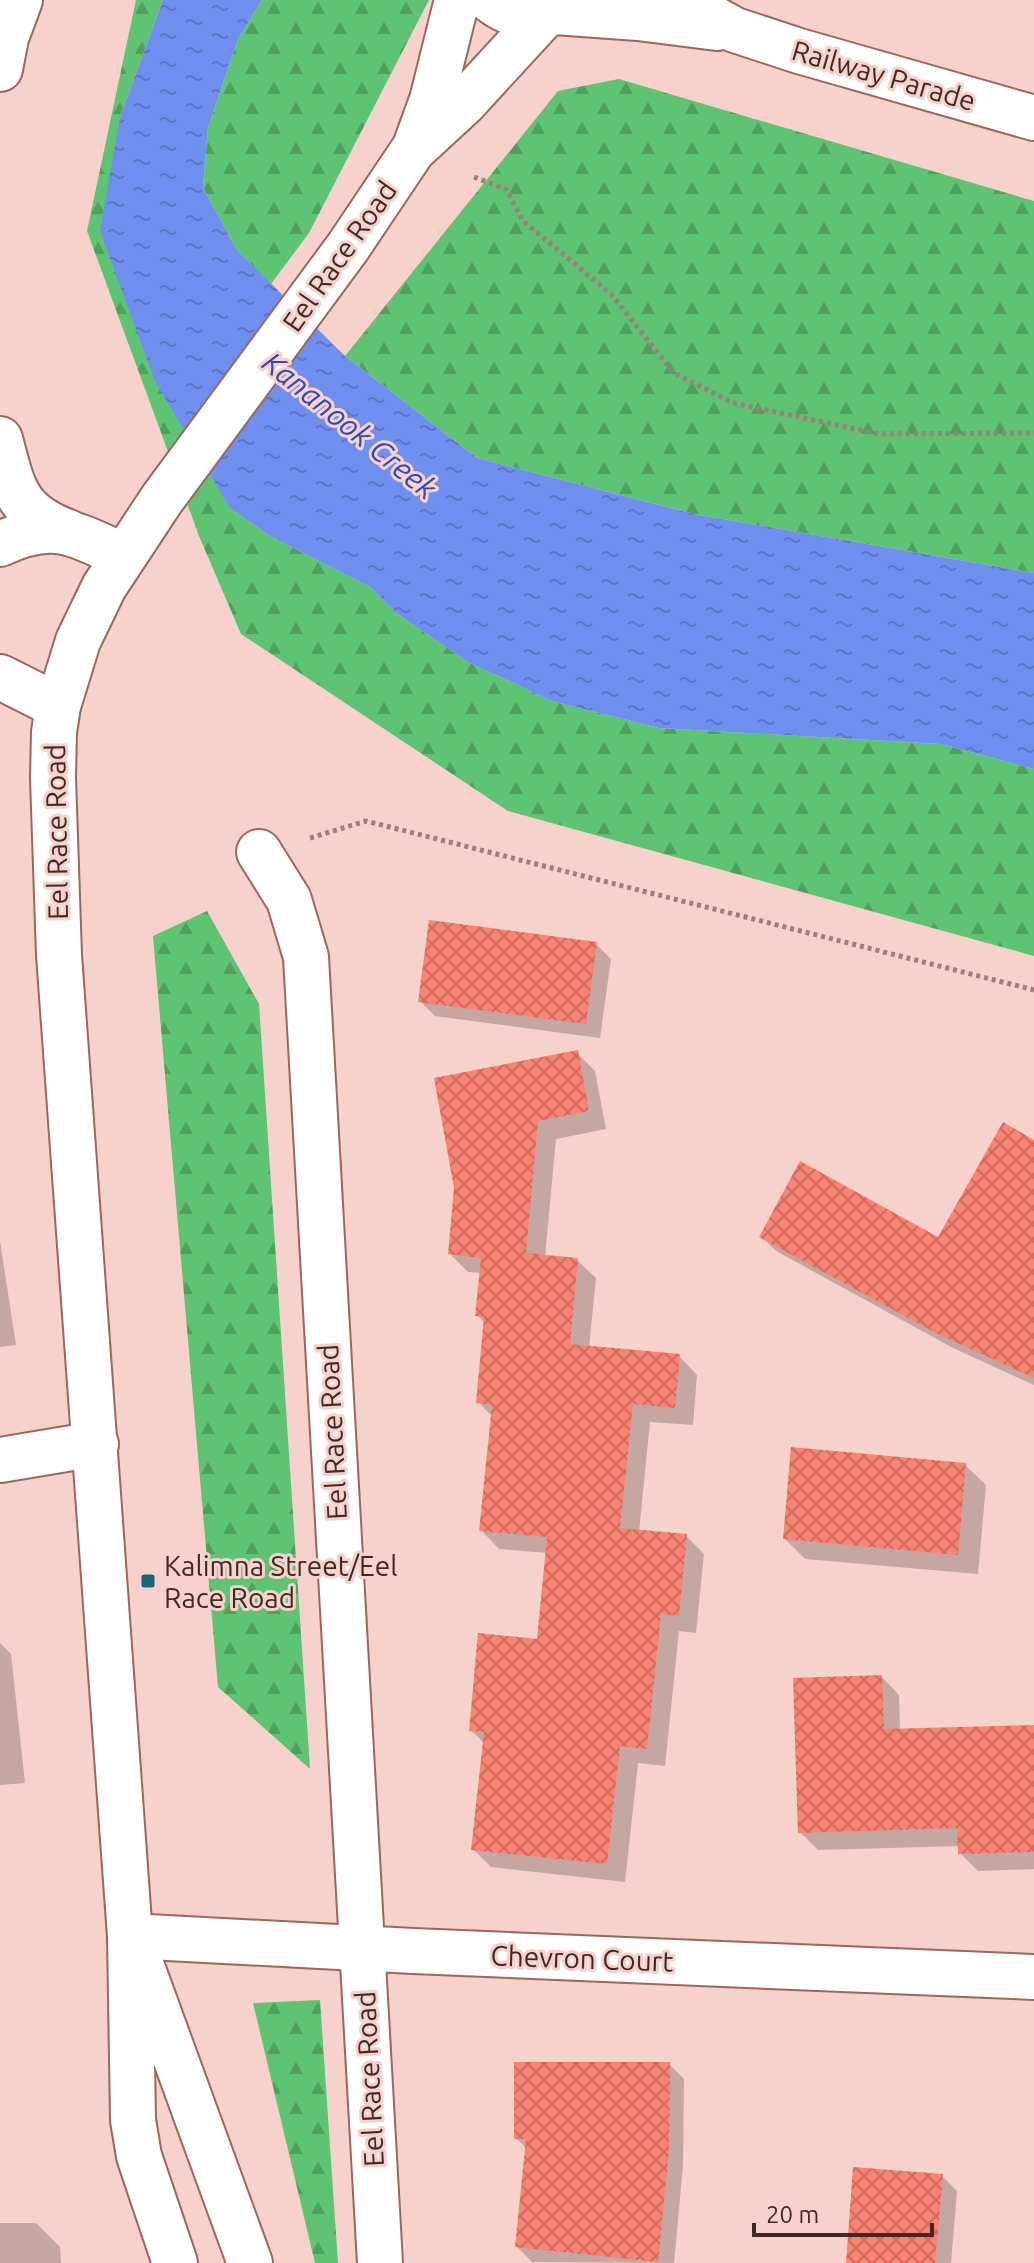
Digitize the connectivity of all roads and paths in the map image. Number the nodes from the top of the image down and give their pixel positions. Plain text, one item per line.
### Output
1 (20, 0) edge
2 (457, 0) edge
3 (490, 0) edge
4 (680, 0) edge
5 (558, 9) edge
6 (735, 30) junction
7 (0, 69) edge
8 (1034, 118) edge
9 (413, 150) junction
10 (474, 177) dead end
11 (1034, 433) edge
12 (0, 439) edge
13 (68, 532) junction
14 (0, 544) edge
15 (122, 555) junction
16 (0, 677) edge
17 (58, 706) junction
18 (259, 852) joint
19 (1034, 990) edge
20 (96, 1444) junction
21 (0, 1460) edge
22 (130, 1936) junction
23 (361, 1949) junction
24 (1034, 1977) edge
25 (175, 2263) edge
26 (250, 2263) edge
27 (380, 2263) edge

1 - 7 street
2 - 9 street, Eel Race Road
3 - 5 street, Railway Parade
4 - 6 street, Railway Parade
5 - 6 street, Railway Parade
5 - 9 street, Eel Race Road
6 - 8 street, Railway Parade
9 - 15 street, Eel Race Road
10 - 11 path
12 - 13 street
13 - 14 street
13 - 15 street
15 - 17 street, Eel Race Road
16 - 17 street
17 - 20 street, Eel Race Road
18 - 19 path
18 - 23 street, Eel Race Road
20 - 21 street
20 - 22 street, Eel Race Road
22 - 23 street, Chevron Court
22 - 25 street, Eel Race Road
22 - 26 street, Eel Race Road
23 - 24 street, Chevron Court
23 - 27 street, Eel Race Road

